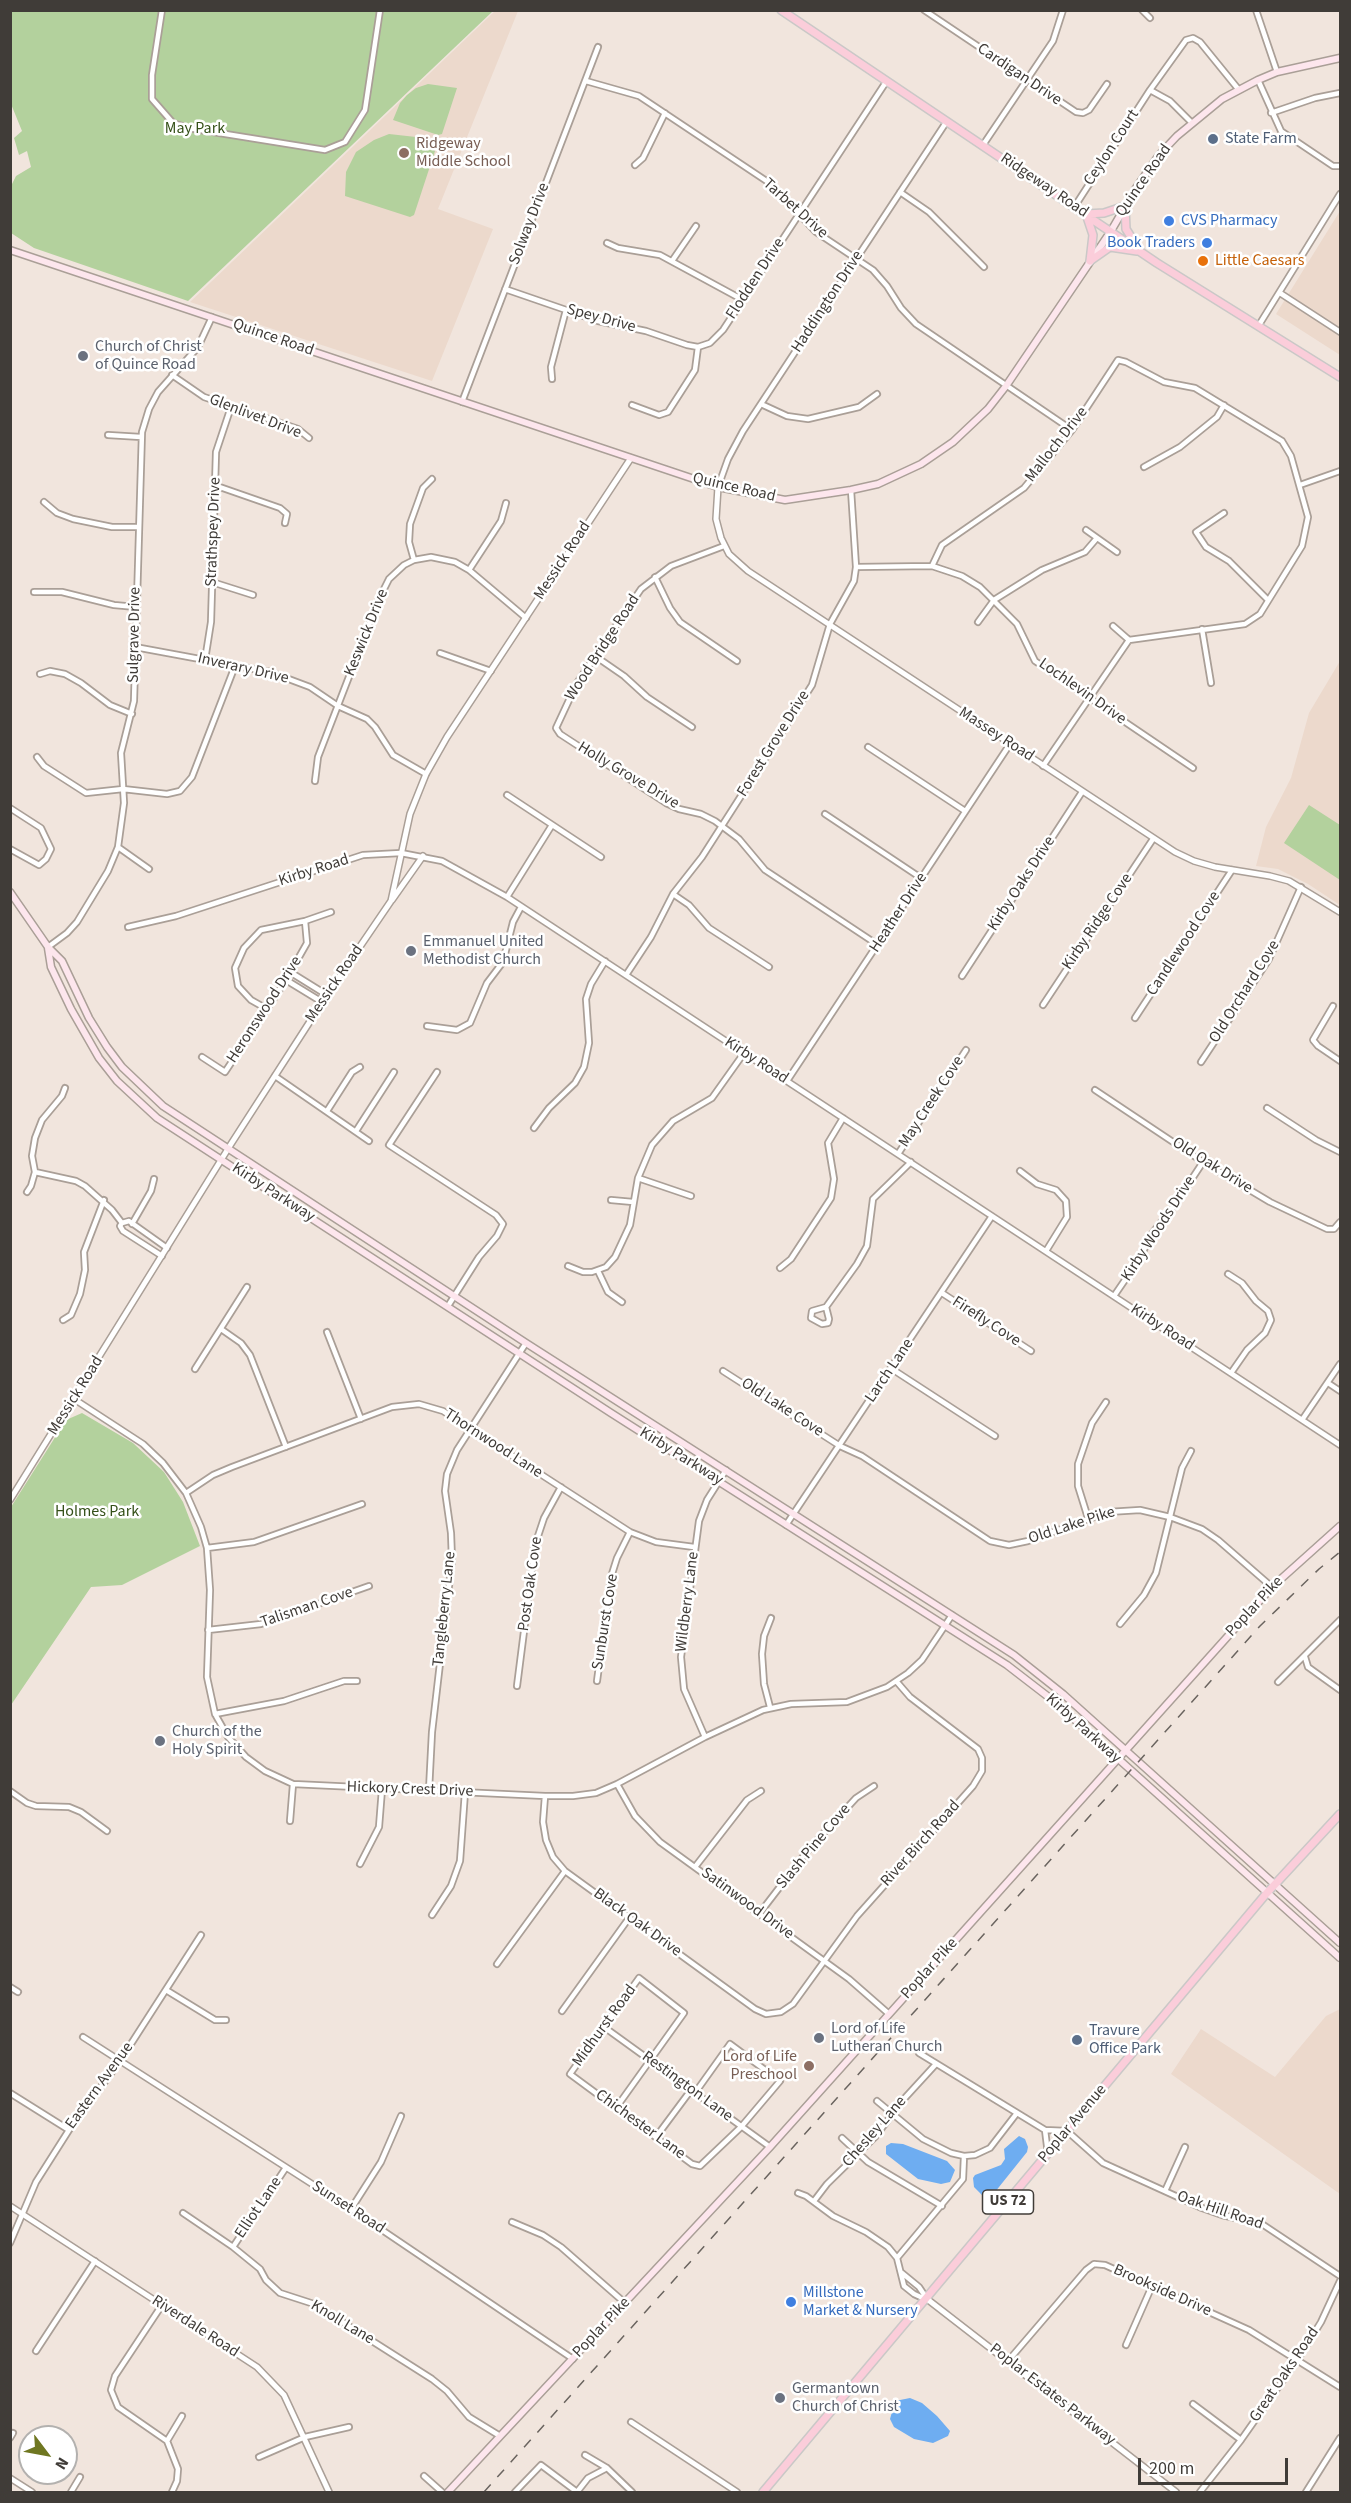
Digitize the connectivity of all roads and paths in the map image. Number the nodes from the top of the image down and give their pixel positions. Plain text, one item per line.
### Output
1 (162, 10) edge
2 (380, 10) edge
3 (781, 10) edge
4 (924, 10) edge
5 (1063, 10) edge
6 (1142, 10) edge
7 (1256, 10) edge
8 (1150, 18) dead end
9 (598, 47) dead end
10 (1341, 58) edge
11 (1276, 72) junction
12 (1027, 80) junction
13 (1258, 80) junction
14 (586, 81) junction
15 (886, 82) junction
16 (1107, 84) dead end
17 (1150, 90) junction
18 (1239, 90) junction
19 (1341, 93) edge
20 (665, 113) junction
21 (1271, 113) junction
22 (947, 121) junction
23 (1191, 122) junction
24 (983, 145) junction
25 (635, 165) dead end
26 (1341, 166) edge
27 (900, 192) junction
28 (1341, 194) edge
29 (1075, 206) junction
30 (1125, 206) junction
31 (799, 214) junction
32 (1086, 214) junction
33 (696, 226) dead end
34 (1110, 231) junction
35 (607, 243) dead end
36 (10, 250) edge
37 (1140, 251) junction
38 (857, 259) junction
39 (672, 261) junction
40 (1090, 261) junction
41 (984, 267) dead end
42 (505, 289) junction
43 (1280, 293) junction
44 (743, 300) junction
45 (566, 310) junction
46 (212, 317) junction
47 (1258, 325) junction
48 (1341, 332) edge
49 (698, 347) junction
50 (172, 375) junction
51 (1341, 377) edge
52 (552, 379) dead end
53 (1006, 386) junction
54 (877, 394) dead end
55 (462, 402) junction
56 (761, 404) junction
57 (632, 405) dead end
58 (1224, 405) junction
59 (231, 407) junction
60 (1072, 430) junction
61 (108, 435) dead end
62 (141, 437) junction
63 (309, 438) dead end
64 (631, 458) junction
65 (1144, 467) dead end
66 (1341, 471) edge
67 (432, 479) dead end
68 (214, 485) junction
69 (1300, 485) junction
70 (718, 487) junction
71 (851, 490) junction
72 (44, 502) dead end
73 (506, 503) dead end
74 (1224, 513) dead end
75 (285, 523) dead end
76 (138, 527) junction
77 (1086, 530) dead end
78 (1097, 538) junction
79 (724, 546) junction
80 (1117, 552) dead end
81 (414, 560) junction
82 (932, 566) junction
83 (856, 567) junction
84 (469, 570) junction
85 (655, 577) junction
86 (212, 582) junction
87 (34, 592) dead end
88 (253, 595) dead end
89 (994, 600) junction
90 (1268, 600) junction
91 (136, 606) junction
92 (526, 618) junction
93 (978, 622) dead end
94 (830, 624) junction
95 (1113, 626) dead end
96 (1202, 629) junction
97 (1129, 640) junction
98 (135, 647) junction
99 (440, 653) dead end
100 (595, 656) junction
101 (205, 660) junction
102 (737, 661) dead end
103 (235, 666) junction
104 (491, 671) junction
105 (40, 674) dead end
106 (1211, 682) dead end
107 (1087, 698) junction
108 (338, 706) junction
109 (132, 714) junction
110 (692, 727) dead end
111 (555, 728) joint
112 (1010, 744) junction
113 (868, 747) dead end
114 (37, 757) dead end
115 (1043, 766) junction
116 (1193, 768) dead end
117 (426, 774) junction
118 (315, 781) dead end
119 (123, 789) junction
120 (1082, 792) junction
121 (507, 795) dead end
122 (10, 808) edge
123 (965, 811) junction
124 (825, 814) dead end
125 (552, 825) junction
126 (722, 826) junction
127 (1153, 839) junction
128 (118, 847) junction
129 (10, 849) edge
130 (401, 853) junction
131 (423, 856) junction
132 (601, 857) dead end
133 (149, 869) dead end
134 (1232, 870) junction
135 (921, 878) junction
136 (1301, 887) junction
137 (10, 892) edge
138 (673, 894) junction
139 (507, 897) junction
140 (391, 901) junction
141 (521, 907) junction
142 (331, 912) dead end
143 (1341, 912) edge
144 (304, 921) junction
145 (128, 927) dead end
146 (878, 945) junction
147 (48, 947) junction
148 (605, 961) junction
149 (769, 967) dead end
150 (290, 972) junction
151 (626, 975) junction
152 (962, 976) dead end
153 (286, 980) junction
154 (327, 995) junction
155 (322, 1002) junction
156 (1043, 1005) dead end
157 (1333, 1006) dead end
158 (267, 1009) junction
159 (1135, 1018) dead end
160 (427, 1026) dead end
161 (966, 1050) dead end
162 (744, 1053) junction
163 (202, 1057) dead end
164 (1341, 1061) edge
165 (1201, 1062) dead end
166 (360, 1067) dead end
167 (394, 1072) dead end
168 (437, 1072) dead end
169 (275, 1076) junction
170 (787, 1081) junction
171 (65, 1088) dead end
172 (1095, 1090) dead end
173 (1267, 1108) dead end
174 (327, 1111) junction
175 (843, 1118) junction
176 (534, 1128) dead end
177 (356, 1131) junction
178 (369, 1141) dead end
179 (228, 1149) junction
180 (1341, 1152) edge
181 (898, 1154) junction
182 (221, 1160) junction
183 (910, 1162) junction
184 (1203, 1162) junction
185 (1020, 1171) dead end
186 (35, 1172) junction
187 (638, 1178) junction
188 (154, 1179) dead end
189 (27, 1191) dead end
190 (691, 1196) dead end
191 (104, 1200) junction
192 (611, 1200) dead end
193 (633, 1202) junction
194 (992, 1216) junction
195 (1341, 1222) edge
196 (122, 1223) junction
197 (132, 1224) junction
198 (167, 1248) junction
199 (1046, 1251) junction
200 (162, 1256) junction
201 (568, 1266) dead end
202 (780, 1268) dead end
203 (598, 1271) junction
204 (1228, 1274) dead end
205 (248, 1287) dead end
206 (942, 1293) junction
207 (454, 1296) junction
208 (1114, 1296) junction
209 (622, 1302) dead end
210 (448, 1306) junction
211 (826, 1307) junction
212 (63, 1320) dead end
213 (221, 1329) junction
214 (327, 1332) dead end
215 (526, 1343) junction
216 (1031, 1351) dead end
217 (519, 1353) junction
218 (1341, 1364) edge
219 (195, 1369) dead end
220 (892, 1369) junction
221 (723, 1371) dead end
222 (1231, 1373) junction
223 (1328, 1383) junction
224 (1341, 1391) edge
225 (74, 1399) junction
226 (1106, 1401) dead end
227 (361, 1419) junction
228 (1302, 1420) junction
229 (470, 1429) junction
230 (995, 1436) dead end
231 (1341, 1445) edge
232 (286, 1446) junction
233 (840, 1446) junction
234 (1191, 1451) dead end
235 (726, 1470) junction
236 (718, 1481) junction
237 (561, 1487) junction
238 (186, 1493) junction
239 (10, 1500) edge
240 (362, 1504) dead end
241 (794, 1513) junction
242 (1170, 1517) junction
243 (1088, 1518) junction
244 (786, 1525) junction
245 (1341, 1526) edge
246 (630, 1532) junction
247 (694, 1547) junction
248 (207, 1548) junction
249 (369, 1586) dead end
250 (1272, 1587) junction
251 (952, 1615) junction
252 (771, 1618) dead end
253 (1341, 1620) edge
254 (1120, 1624) dead end
255 (944, 1626) junction
256 (208, 1630) junction
257 (1305, 1657) junction
258 (357, 1681) dead end
259 (597, 1681) dead end
260 (897, 1682) junction
261 (1278, 1682) dead end
262 (517, 1686) dead end
263 (1341, 1690) edge
264 (770, 1707) junction
265 (215, 1714) junction
266 (705, 1737) junction
267 (1125, 1751) junction
268 (1117, 1759) junction
269 (293, 1784) junction
270 (617, 1784) junction
271 (874, 1786) dead end
272 (382, 1789) junction
273 (429, 1790) junction
274 (10, 1791) edge
275 (761, 1791) dead end
276 (465, 1792) junction
277 (545, 1796) junction
278 (1341, 1814) edge
279 (290, 1821) dead end
280 (107, 1831) dead end
281 (360, 1864) dead end
282 (695, 1866) junction
283 (565, 1871) junction
284 (1275, 1884) junction
285 (1266, 1894) junction
286 (759, 1914) junction
287 (432, 1915) dead end
288 (629, 1918) junction
289 (201, 1935) dead end
290 (1341, 1943) edge
291 (1341, 1958) edge
292 (824, 1960) junction
293 (497, 1964) dead end
294 (10, 1987) edge
295 (166, 1990) junction
296 (18, 1992) dead end
297 (562, 2011) dead end
298 (778, 2013) joint
299 (889, 2014) junction
300 (226, 2020) dead end
301 (604, 2027) junction
302 (83, 2037) dead end
303 (919, 2053) dead end
304 (650, 2060) junction
305 (120, 2061) junction
306 (936, 2064) junction
307 (570, 2074) joint
308 (693, 2091) junction
309 (10, 2093) edge
310 (877, 2101) dead end
311 (616, 2108) junction
312 (1017, 2113) junction
313 (892, 2115) junction
314 (401, 2116) dead end
315 (741, 2127) junction
316 (69, 2130) junction
317 (1045, 2130) junction
318 (1067, 2131) junction
319 (656, 2137) junction
320 (842, 2138) dead end
321 (1185, 2146) dead end
322 (770, 2147) junction
323 (859, 2154) junction
324 (1048, 2155) junction
325 (964, 2156) junction
326 (285, 2169) junction
327 (1165, 2191) junction
328 (798, 2193) dead end
329 (814, 2202) junction
330 (10, 2206) edge
331 (942, 2206) junction
332 (351, 2209) junction
333 (22, 2212) junction
334 (183, 2213) dead end
335 (512, 2222) dead end
336 (10, 2243) edge
337 (233, 2247) junction
338 (897, 2258) junction
339 (95, 2261) junction
340 (902, 2272) junction
341 (1341, 2276) edge
342 (1341, 2281) edge
343 (1152, 2286) junction
344 (927, 2299) junction
345 (625, 2303) junction
346 (162, 2305) junction
347 (1126, 2345) dead end
348 (36, 2351) dead end
349 (573, 2359) junction
350 (1298, 2359) junction
351 (1008, 2361) junction
352 (1341, 2387) edge
353 (1193, 2403) dead end
354 (182, 2416) dead end
355 (631, 2422) dead end
356 (349, 2427) dead end
357 (500, 2436) junction
358 (305, 2437) junction
359 (1341, 2438) edge
360 (1241, 2440) junction
361 (167, 2441) junction
362 (585, 2456) dead end
363 (259, 2457) dead end
364 (607, 2468) junction
365 (424, 2476) dead end
366 (80, 2477) dead end
367 (10, 2478) edge
368 (577, 2492) edge
369 (32, 2493) edge
370 (70, 2493) edge
371 (172, 2493) edge
372 (329, 2493) edge
373 (442, 2493) edge
374 (448, 2493) edge
375 (515, 2493) edge
376 (632, 2493) edge
377 (737, 2493) edge
378 (763, 2493) edge
379 (1176, 2493) edge
380 (1200, 2493) edge
381 (1306, 2493) edge

1 - 2 street
3 - 15 main road, Ridgeway Road
4 - 12 street, Cardigan Drive
5 - 12 street
6 - 8 street
7 - 11 street
9 - 14 street, Solway Drive
10 - 11 main road, Quince Road
11 - 13 main road, Quince Road
12 - 16 street, Cardigan Drive
12 - 24 street
13 - 18 main road, Quince Road
13 - 21 street
14 - 20 street, Tarbet Drive
14 - 42 street, Solway Drive
15 - 22 main road, Ridgeway Road
15 - 31 street, Flodden Drive
17 - 18 street, Ceylon Court
17 - 23 street
17 - 29 street, Ceylon Court
18 - 23 main road, Quince Road
19 - 21 street
20 - 25 street
20 - 31 street, Tarbet Drive
21 - 26 street
22 - 24 main road, Ridgeway Road
22 - 27 street, Haddington Drive
23 - 30 main road, Quince Road
24 - 29 main road, Ridgeway Road
27 - 38 street, Haddington Drive
27 - 41 street
28 - 43 street
29 - 32 main road, Ridgeway Road
30 - 32 main road
30 - 34 main road, Quince Road
30 - 37 main road
31 - 38 street, Tarbet Drive
31 - 44 street, Flodden Drive
32 - 34 main road, Ridgeway Road
32 - 40 main road
33 - 39 street
34 - 37 main road, Ridgeway Road
34 - 40 main road, Quince Road
35 - 39 street
36 - 46 main road, Quince Road
37 - 40 main road
37 - 47 main road, Ridgeway Road
38 - 53 street, Tarbet Drive
38 - 56 street, Haddington Drive
39 - 44 street
40 - 53 main road, Quince Road
42 - 45 street, Spey Drive
42 - 55 street, Solway Drive
43 - 47 street
43 - 48 street
44 - 49 street, Flodden Drive
45 - 49 street, Spey Drive
45 - 52 street
46 - 50 street, Sulgrave Drive
46 - 55 main road, Quince Road
47 - 51 main road, Ridgeway Road
49 - 57 street
50 - 59 street, Glenlivet Drive
50 - 62 street, Sulgrave Drive
53 - 60 street, Tarbet Drive
53 - 71 main road, Quince Road
54 - 56 street
55 - 64 main road, Quince Road
56 - 70 street, Haddington Drive
58 - 60 street, Malloch Drive
58 - 65 street
58 - 69 street
59 - 63 street, Glenlivet Drive
59 - 68 street, Strathspey Drive
60 - 82 street, Malloch Drive
61 - 62 street
62 - 76 street, Sulgrave Drive
64 - 70 main road, Quince Road
64 - 92 street, Messick Road
66 - 69 street
67 - 81 street
68 - 75 street
68 - 86 street, Strathspey Drive
69 - 90 street
70 - 71 main road, Quince Road
70 - 79 street, Massey Road
71 - 83 street, Forest Grove Drive
72 - 76 street
73 - 84 street
74 - 90 street
76 - 91 street, Sulgrave Drive
77 - 78 street
78 - 80 street
78 - 89 street
79 - 85 street, Wood Bridge Road
79 - 94 street, Massey Road
81 - 84 street
81 - 108 street, Keswick Drive
82 - 83 street, Lochlevin Drive
82 - 89 street, Lochlevin Drive
83 - 94 street, Forest Grove Drive
84 - 92 street
85 - 100 street, Wood Bridge Road
85 - 102 street
86 - 88 street
86 - 101 street, Strathspey Drive
87 - 91 street
89 - 93 street
89 - 107 street, Lochlevin Drive
90 - 96 street
91 - 98 street, Sulgrave Drive
92 - 104 street, Messick Road
94 - 112 street, Massey Road
94 - 126 street, Forest Grove Drive
95 - 97 street
96 - 97 street
96 - 106 street
97 - 107 street
98 - 101 street, Inverary Drive
98 - 109 street, Sulgrave Drive
99 - 104 street
100 - 110 street
100 - 111 street, Wood Bridge Road
101 - 103 street, Inverary Drive
103 - 108 street, Inverary Drive
103 - 119 street
104 - 117 street, Messick Road
105 - 109 street
107 - 115 street
107 - 116 street, Lochlevin Drive
108 - 117 street, Inverary Drive
108 - 118 street, Keswick Drive
109 - 119 street, Sulgrave Drive
111 - 126 street, Holly Grove Drive
112 - 115 street, Massey Road
112 - 123 street, Heather Drive
113 - 123 street
114 - 119 street
115 - 120 street, Massey Road
117 - 130 street, Messick Road
119 - 128 street, Sulgrave Drive
120 - 127 street, Massey Road
120 - 152 street, Kirby Oaks Drive
121 - 125 street
122 - 129 street
123 - 135 street, Heather Drive
124 - 135 street
125 - 132 street
125 - 139 street
126 - 138 street, Forest Grove Drive
126 - 146 street, Holly Grove Drive
127 - 134 street, Massey Road
127 - 156 street, Kirby Ridge Cove
128 - 133 street
128 - 147 street, Sulgrave Drive
130 - 131 street, Kirby Road
130 - 140 street, Messick Road
130 - 145 street, Kirby Road
131 - 139 street, Kirby Road
131 - 140 street
134 - 136 street, Massey Road
134 - 159 street, Candlewood Cove
135 - 146 street, Heather Drive
136 - 143 street, Massey Road
136 - 165 street, Old Orchard Cove
137 - 147 main road, Kirby Parkway
138 - 149 street
138 - 151 street, Forest Grove Drive
139 - 141 street, Kirby Road
140 - 154 street, Messick Road
141 - 148 street, Kirby Road
141 - 160 street
142 - 144 street
144 - 150 street, Heronswood Drive
144 - 158 street
146 - 170 street, Heather Drive
147 - 179 main road, Kirby Parkway
147 - 182 main road, Kirby Parkway
148 - 151 street, Kirby Road
148 - 176 street
150 - 153 street, Heronswood Drive
150 - 154 street
151 - 162 street, Kirby Road
153 - 155 street
153 - 158 street, Heronswood Drive
154 - 155 street, Messick Road
155 - 169 street, Messick Road
157 - 164 street
158 - 163 street, Heronswood Drive
161 - 181 street, May Creek Cove
162 - 170 street, Kirby Road
162 - 187 street
166 - 174 street
167 - 177 street
168 - 207 street
169 - 174 street
169 - 179 street, Messick Road
170 - 175 street, Kirby Road
171 - 186 street
172 - 184 street, Old Oak Drive
173 - 180 street
174 - 177 street
175 - 181 street, Kirby Road
175 - 202 street
177 - 178 street
179 - 182 street, Messick Road
179 - 207 main road, Kirby Parkway
181 - 183 street, Kirby Road
182 - 198 street, Messick Road
182 - 210 main road, Kirby Parkway
183 - 194 street, Kirby Road
183 - 211 street
184 - 195 street, Old Oak Drive
184 - 208 street, Kirby Woods Drive
185 - 199 street
186 - 189 street
186 - 191 street
187 - 190 street
187 - 193 street
188 - 197 street
191 - 196 street
191 - 212 street
192 - 193 street
193 - 203 street
194 - 199 street, Kirby Road
194 - 206 street, Larch Lane
196 - 197 street
196 - 200 street
197 - 198 street
198 - 200 street, Messick Road
199 - 208 street, Kirby Road
200 - 225 street, Messick Road
201 - 203 street
203 - 209 street
204 - 222 street
205 - 213 street
206 - 216 street, Firefly Cove
206 - 220 street, Larch Lane
207 - 210 street
207 - 215 main road, Kirby Parkway
208 - 222 street, Kirby Road
210 - 217 main road, Kirby Parkway
211 - 211 street
213 - 219 street
213 - 232 street
214 - 227 street
215 - 217 street, Tangleberry Lane
215 - 235 main road, Kirby Parkway
217 - 229 street, Tangleberry Lane
217 - 236 main road, Kirby Parkway
218 - 223 street
220 - 230 street
220 - 233 street, Larch Lane
221 - 233 street, Old Lake Cove
222 - 228 street, Kirby Road
223 - 224 street
223 - 228 street
225 - 238 street, Hickory Crest Drive
225 - 239 street, Messick Road
226 - 243 street
227 - 229 street, Thornwood Lane
227 - 232 street, Thornwood Lane
228 - 231 street, Kirby Road
229 - 237 street, Thornwood Lane
229 - 273 street, Tangleberry Lane
232 - 238 street, Thornwood Lane
233 - 241 street, Larch Lane
233 - 243 street, Old Lake Pike
234 - 242 street
235 - 236 street, Wildberry Lane
235 - 241 main road, Kirby Parkway
236 - 244 main road, Kirby Parkway
236 - 247 street, Wildberry Lane
237 - 246 street, Thornwood Lane
237 - 262 street, Post Oak Cove
238 - 248 street, Hickory Crest Drive
240 - 248 street
241 - 244 street, Larch Lane
241 - 251 main road, Kirby Parkway
242 - 243 street, Old Lake Pike
242 - 250 street, Old Lake Pike
242 - 254 street
244 - 255 main road, Kirby Parkway
245 - 250 main road, Poplar Pike
246 - 247 street, Thornwood Lane
246 - 259 street, Sunburst Cove
247 - 266 street, Wildberry Lane
248 - 256 street, Hickory Crest Drive
249 - 256 street, Talisman Cove
250 - 267 main road, Poplar Pike
251 - 255 street, Hickory Crest Drive
251 - 267 main road, Kirby Parkway
252 - 264 street
253 - 257 street
255 - 260 street, Hickory Crest Drive
255 - 268 main road, Kirby Parkway
256 - 265 street, Hickory Crest Drive
257 - 261 street
257 - 263 street
258 - 265 street
260 - 264 street, Hickory Crest Drive
260 - 292 street, River Birch Road
264 - 266 street, Hickory Crest Drive
265 - 269 street, Hickory Crest Drive
266 - 270 street, Hickory Crest Drive
267 - 268 main road, Poplar Pike
267 - 284 main road, Kirby Parkway
268 - 285 main road, Kirby Parkway
268 - 299 main road, Poplar Pike
269 - 272 street, Hickory Crest Drive
269 - 279 street
270 - 277 street, Hickory Crest Drive
270 - 282 street, Satinwood Drive
271 - 286 street, Slash Pine Cove
272 - 273 street, Hickory Crest Drive
272 - 281 street
273 - 276 street, Hickory Crest Drive
274 - 280 street
275 - 282 street
276 - 277 street, Hickory Crest Drive
276 - 287 street
277 - 283 street, Black Oak Drive
278 - 284 main road, Poplar Avenue / US 72
282 - 286 street, Satinwood Drive
283 - 288 street, Black Oak Drive
283 - 293 street
284 - 285 main road, Poplar Avenue / US 72
284 - 290 main road, Kirby Parkway
285 - 291 main road, Kirby Parkway
285 - 318 main road, Poplar Avenue / US 72
286 - 292 street, Satinwood Drive
288 - 297 street
288 - 298 street, Black Oak Drive
289 - 295 street, Eastern Avenue
292 - 298 street, River Birch Road
292 - 299 street, Satinwood Drive
294 - 296 street
295 - 300 street
295 - 305 street, Eastern Avenue
299 - 322 main road, Poplar Pike
301 - 304 street, Restington Lane
301 - 304 street, Midhurst Road
301 - 307 street, Midhurst Road
302 - 305 street, Sunset Road
303 - 306 street
304 - 308 street, Restington Lane
304 - 311 street
305 - 316 street, Eastern Avenue
305 - 326 street, Sunset Road
306 - 312 street
306 - 313 street, Chesley Lane
307 - 311 street, Chichester Lane
308 - 315 street, Restington Lane
308 - 315 street
308 - 319 street
309 - 316 street
310 - 313 street
311 - 319 street, Chichester Lane
312 - 317 street
312 - 325 street
313 - 323 street, Chesley Lane
313 - 325 street
314 - 332 street
315 - 319 street, Chichester Lane
315 - 322 street, Restington Lane
316 - 333 street, Eastern Avenue
317 - 318 street
317 - 324 street
318 - 324 main road, Poplar Avenue / US 72
318 - 327 street, Oak Hill Road
320 - 323 street
321 - 327 street
322 - 345 main road, Poplar Pike
323 - 329 street, Chesley Lane
323 - 331 street
324 - 344 main road, Poplar Avenue / US 72
325 - 331 street
326 - 332 street, Sunset Road
326 - 337 street, Elliot Lane
327 - 341 street, Oak Hill Road
328 - 329 street
329 - 338 street
330 - 333 street, Riverdale Road
331 - 338 street
332 - 349 street, Sunset Road
333 - 336 street, Eastern Avenue
333 - 339 street, Riverdale Road
334 - 337 street, Knoll Lane
335 - 345 street
337 - 357 street, Knoll Lane
338 - 340 street
339 - 346 street, Riverdale Road
339 - 348 street
340 - 344 street
340 - 344 street
342 - 350 street, Great Oaks Road
343 - 347 street
343 - 350 street, Brookside Drive
343 - 351 street, Brookside Drive
344 - 351 street, Poplar Estates Parkway
344 - 378 main road, Poplar Avenue / US 72
345 - 349 main road, Poplar Pike
346 - 358 street, Riverdale Road
346 - 361 street
349 - 357 main road, Poplar Pike
350 - 352 street, Brookside Drive
350 - 360 street, Great Oaks Road
351 - 379 street, Poplar Estates Parkway
353 - 360 street
354 - 361 street
355 - 377 street
356 - 358 street
357 - 374 main road, Poplar Pike
358 - 363 street
358 - 372 street, Riverdale Road
359 - 381 street
360 - 380 street, Great Oaks Road
361 - 371 street
362 - 364 street
364 - 368 street
364 - 376 street
365 - 373 street
366 - 370 street
367 - 369 street
368 - 375 street

